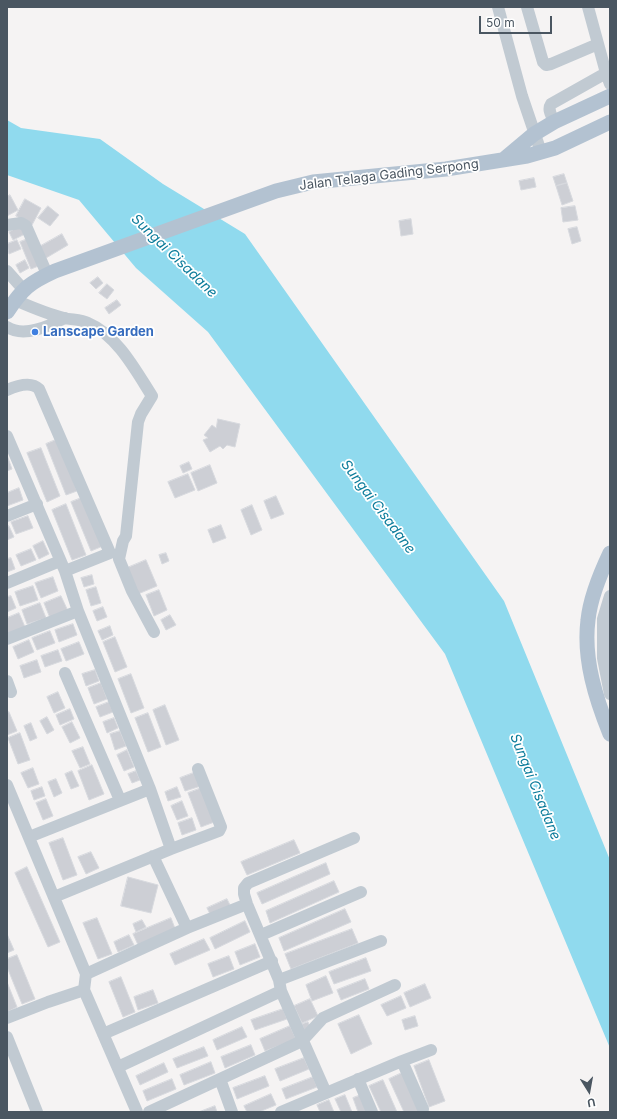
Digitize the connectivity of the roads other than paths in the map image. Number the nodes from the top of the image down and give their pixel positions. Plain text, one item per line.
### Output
1 (498, 7) edge
2 (527, 7) edge
3 (588, 7) edge
4 (598, 44) junction
5 (608, 79) edge
6 (610, 96) edge
7 (554, 122) junction
8 (610, 122) edge
9 (534, 134) junction
10 (541, 152) junction
11 (502, 160) junction
12 (7, 226) edge
13 (7, 271) edge
14 (51, 272) junction
15 (15, 300) edge
16 (65, 318) junction
17 (7, 327) edge
18 (7, 390) edge
19 (9, 444) edge
20 (37, 504) junction
21 (7, 516) edge
22 (610, 553) edge
23 (62, 566) junction
24 (7, 584) edge
25 (610, 596) edge
26 (78, 611) junction
27 (154, 632) dead end
28 (7, 639) edge
29 (65, 673) dead end
30 (610, 694) edge
31 (610, 734) edge
32 (198, 769) dead end
33 (7, 785) edge
34 (150, 789) junction
35 (120, 800) junction
36 (29, 837) junction
37 (354, 838) dead end
38 (171, 849) junction
39 (153, 856) junction
40 (362, 892) dead end
41 (54, 897) junction
42 (247, 904) junction
43 (188, 928) junction
44 (260, 935) junction
45 (381, 941) dead end
46 (272, 961) junction
47 (86, 974) junction
48 (395, 985) dead end
49 (280, 986) junction
50 (84, 990) junction
51 (7, 1018) edge
52 (103, 1034) junction
53 (7, 1037) edge
54 (302, 1041) junction
55 (431, 1050) dead end
56 (402, 1061) junction
57 (118, 1067) junction
58 (220, 1079) junction
59 (358, 1079) junction
60 (326, 1093) junction
61 (423, 1109) dead end
62 (37, 1112) edge
63 (137, 1112) edge
64 (149, 1112) edge
65 (232, 1112) edge
66 (281, 1112) edge
67 (372, 1112) edge

1 - 9 street
2 - 4 street
3 - 4 street
4 - 5 street
5 - 7 street
6 - 7 main road, Jalan Telaga Gading Serpong
7 - 9 main road, Jalan Telaga Gading Serpong
8 - 10 main road, Jalan Telaga Gading Serpong
9 - 10 street
9 - 11 main road, Jalan Telaga Gading Serpong
10 - 11 main road, Jalan Telaga Gading Serpong
11 - 14 main road, Jalan Telaga Gading Serpong
12 - 14 street
13 - 15 street
14 - 15 main road, Jalan Telaga Gading Serpong
15 - 16 street
16 - 17 street
16 - 27 street
18 - 23 street
19 - 20 street
20 - 21 street
20 - 23 street
22 - 31 main road
23 - 24 street
23 - 26 street
25 - 30 street
26 - 28 street
26 - 34 street
29 - 35 street
32 - 38 street
33 - 36 street
34 - 35 street
34 - 38 street
35 - 36 street
36 - 41 street
37 - 42 street
38 - 39 street
39 - 41 street
39 - 43 street
40 - 44 street
41 - 47 street
42 - 43 street
42 - 44 street
43 - 47 street
44 - 46 street
45 - 49 street
46 - 49 street
46 - 52 street
47 - 50 street
48 - 54 street
49 - 54 street
49 - 57 street
50 - 51 street
50 - 52 street
52 - 57 street
53 - 62 street
54 - 58 street
54 - 60 street
55 - 56 street
56 - 59 street
56 - 61 street
57 - 63 street
58 - 64 street
58 - 65 street
59 - 60 street
59 - 67 street
60 - 66 street

